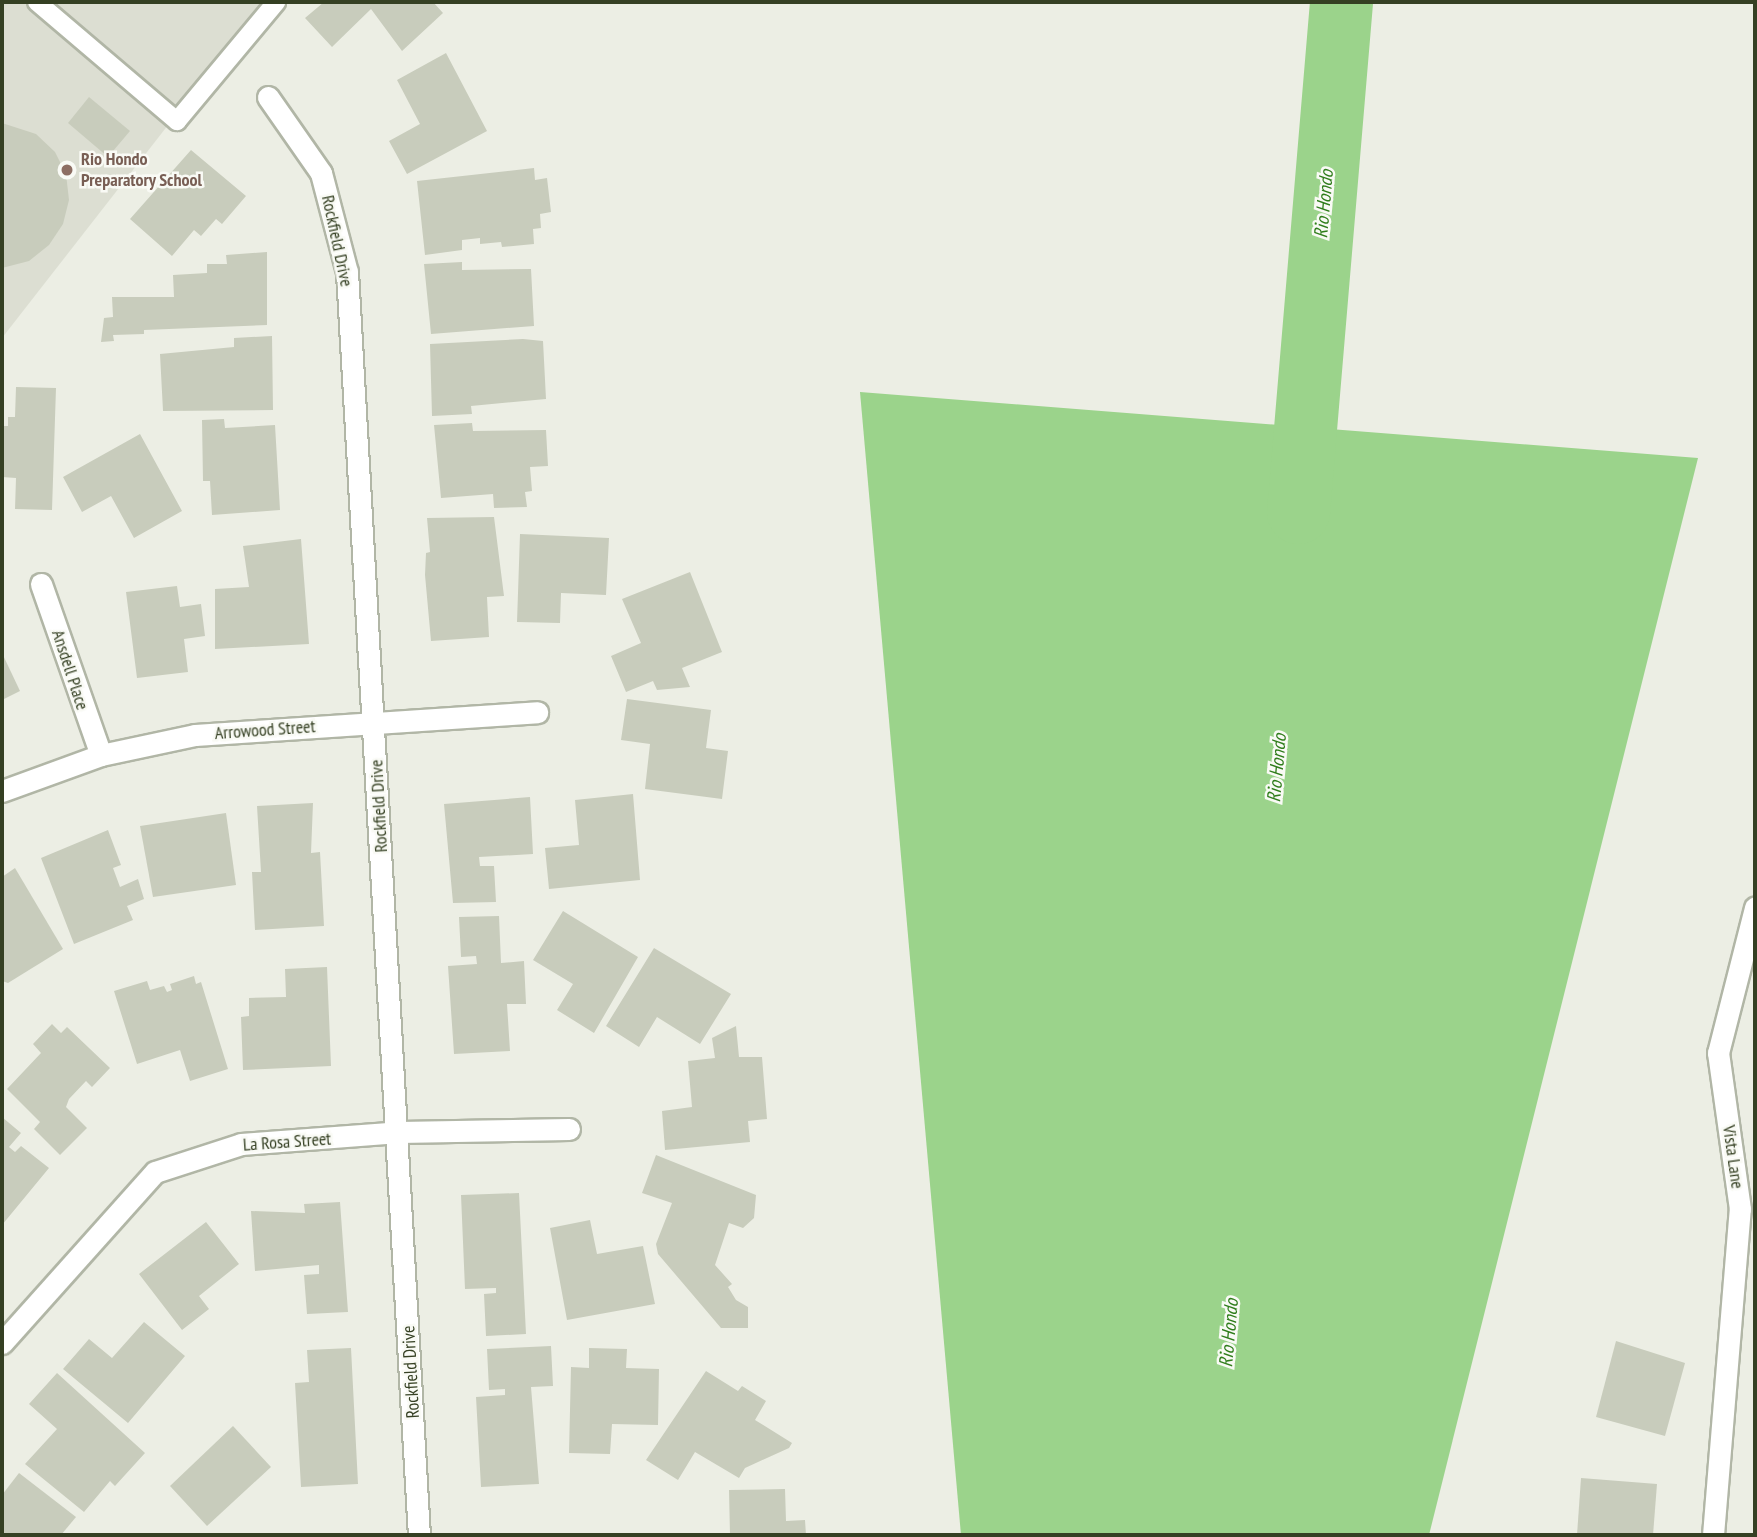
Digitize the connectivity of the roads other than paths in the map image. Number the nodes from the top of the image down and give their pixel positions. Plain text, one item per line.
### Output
1 (37, 2) edge
2 (276, 2) edge
3 (268, 97) dead end
4 (41, 584) dead end
5 (537, 712) dead end
6 (374, 721) junction
7 (101, 755) junction
8 (2, 791) edge
9 (1755, 908) edge
10 (569, 1129) dead end
11 (399, 1132) junction
12 (2, 1343) edge
13 (419, 1535) edge
14 (1713, 1535) edge

1 - 2 lane
3 - 6 street, Rockfield Drive
4 - 7 street, Ansdell Place
5 - 6 street, Arrowood Street
6 - 7 street, Arrowood Street
6 - 11 street, Rockfield Drive
7 - 8 street, Arrowood Street
9 - 14 street, Vista Lane
10 - 11 street, La Rosa Street
11 - 12 street, La Rosa Street
11 - 13 street, Rockfield Drive

